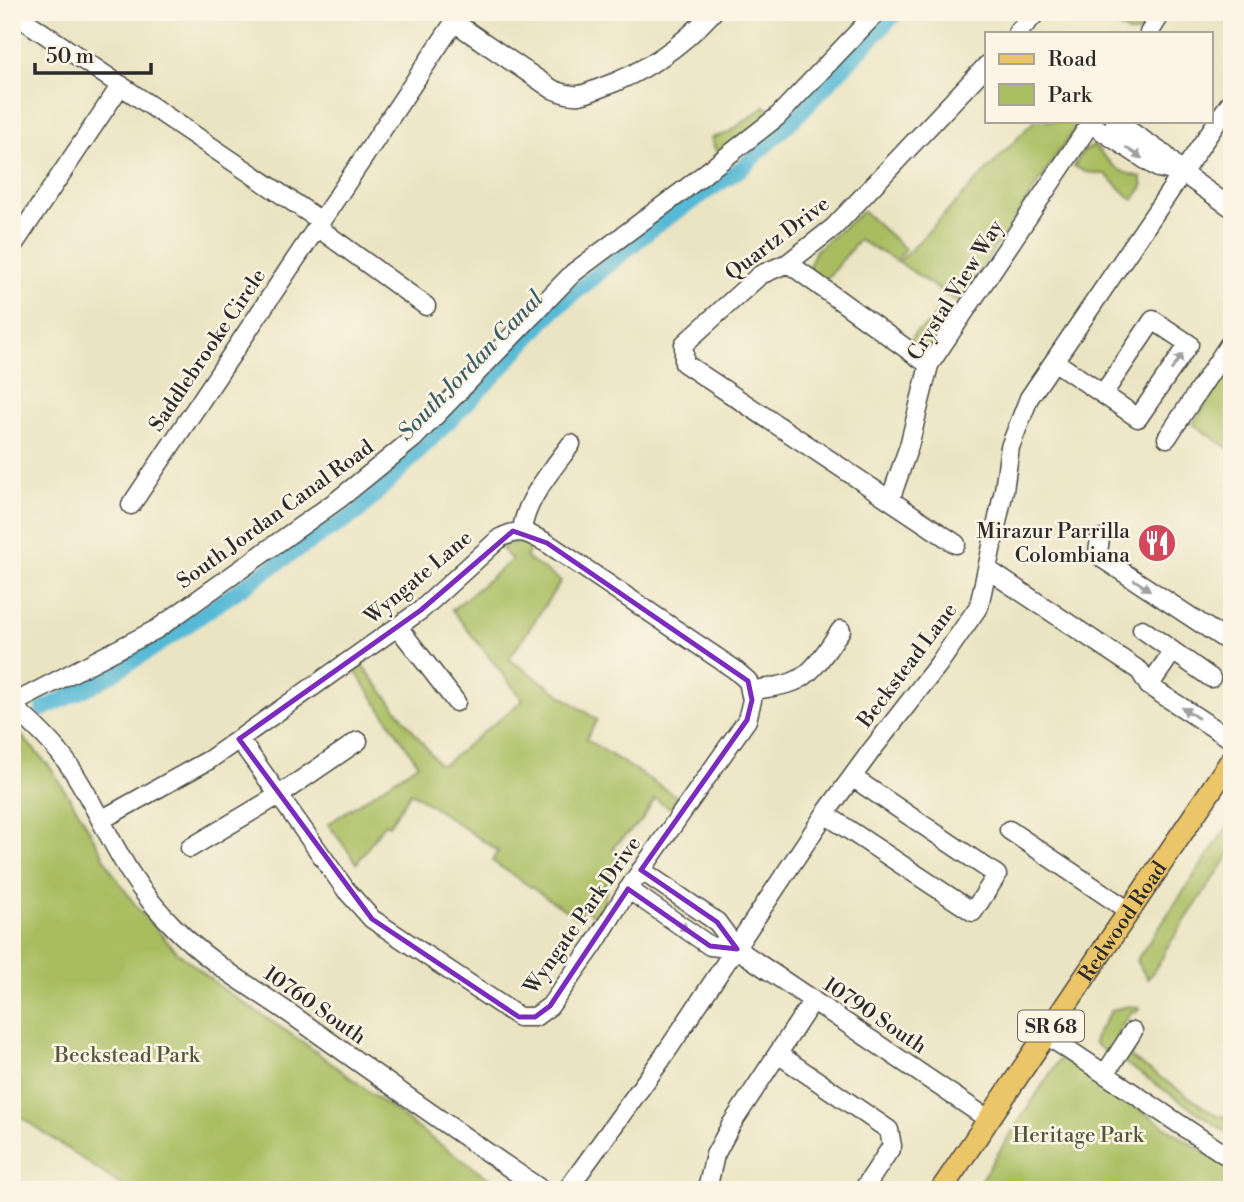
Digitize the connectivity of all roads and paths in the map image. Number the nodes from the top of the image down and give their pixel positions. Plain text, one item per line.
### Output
1 (12, 12) edge
2 (713, 12) edge
3 (877, 12) edge
4 (1037, 12) edge
5 (1163, 12) edge
6 (458, 17) edge
7 (1018, 32) edge
8 (1150, 32) edge
9 (985, 67) edge
10 (121, 85) junction
11 (1232, 100) edge
12 (1091, 122) edge
13 (1116, 122) edge
14 (1182, 173) junction
15 (1232, 208) edge
16 (319, 224) junction
17 (12, 247) edge
18 (788, 263) junction
19 (426, 306) dead end
20 (1232, 340) edge
21 (1054, 361) junction
22 (929, 365) junction
23 (1103, 394) junction
24 (1167, 438) dead end
25 (571, 444) dead end
26 (890, 500) junction
27 (131, 505) dead end
28 (522, 532) junction
29 (1100, 539) dead end
30 (956, 544) dead end
31 (987, 569) junction
32 (397, 627) junction
33 (1142, 629) dead end
34 (841, 630) dead end
35 (1232, 644) edge
36 (1173, 651) junction
37 (1211, 678) dead end
38 (1149, 686) junction
39 (751, 695) junction
40 (456, 702) dead end
41 (12, 705) edge
42 (239, 739) junction
43 (1232, 740) edge
44 (358, 741) dead end
45 (1232, 759) edge
46 (852, 777) junction
47 (279, 795) junction
48 (825, 814) junction
49 (101, 820) junction
50 (1009, 830) dead end
51 (190, 848) dead end
52 (641, 870) junction
53 (628, 889) junction
54 (1129, 911) junction
55 (737, 949) junction
56 (813, 1000) junction
57 (1133, 1031) dead end
58 (1045, 1034) junction
59 (778, 1054) junction
60 (1105, 1074) junction
61 (988, 1119) junction
62 (1229, 1153) edge
63 (542, 1190) edge
64 (567, 1190) edge
65 (710, 1190) edge
66 (863, 1190) edge
67 (941, 1190) edge

1 - 10 street
2 - 6 street
3 - 41 street, South Jordan Canal Road
4 - 7 street
5 - 8 street
6 - 16 street, Saddlebrooke Circle
9 - 18 street, Quartz Drive
10 - 16 street
10 - 17 street
11 - 14 street, Beckstead Lane
12 -> 14 street
12 - 22 street, Crystal View Way
13 - 14 street
14 - 15 street
14 - 21 street, Beckstead Lane
16 - 19 street
16 - 27 street, Saddlebrooke Circle
18 - 22 street
18 - 26 street, Quartz Drive
20 - 24 street
21 - 23 street
21 - 31 street, Beckstead Lane
22 - 26 street, Crystal View Way
23 -> 23 street
25 - 28 street
26 - 30 street, Quartz Drive
28 - 32 street, Wyngate Lane
28 - 39 street
29 -> 35 street
31 - 38 street
31 - 46 street, Beckstead Lane
32 - 40 street
32 - 42 street, Wyngate Lane
33 - 36 street
34 - 39 street
36 - 37 street
36 - 38 street
43 -> 38 street
39 - 52 street, Wyngate Park Drive
41 - 49 street, 10760 South
42 - 47 street, Wyngate Park Drive
42 - 49 street, Wyngate Lane
44 - 47 street
45 - 54 main road, Redwood Road / SR 68
46 - 48 street, Beckstead Lane
46 - 48 street
47 - 51 street
47 - 53 street, Wyngate Park Drive
48 - 55 street, Beckstead Lane
49 - 63 street, 10760 South
50 - 54 street
52 - 53 street, Wyngate Park Drive
52 - 55 street, 10790 South
53 -> 55 street, 10790 South
54 - 58 main road, Redwood Road / SR 68
55 - 56 street, 10790 South
55 - 64 street, Beckstead Lane
56 - 59 street
56 - 61 street, 10790 South
57 - 60 street
58 - 60 street
58 - 61 main road, Redwood Road / SR 68
59 - 65 street
59 - 66 street
60 - 62 street
61 - 67 main road, Redwood Road / SR 68

